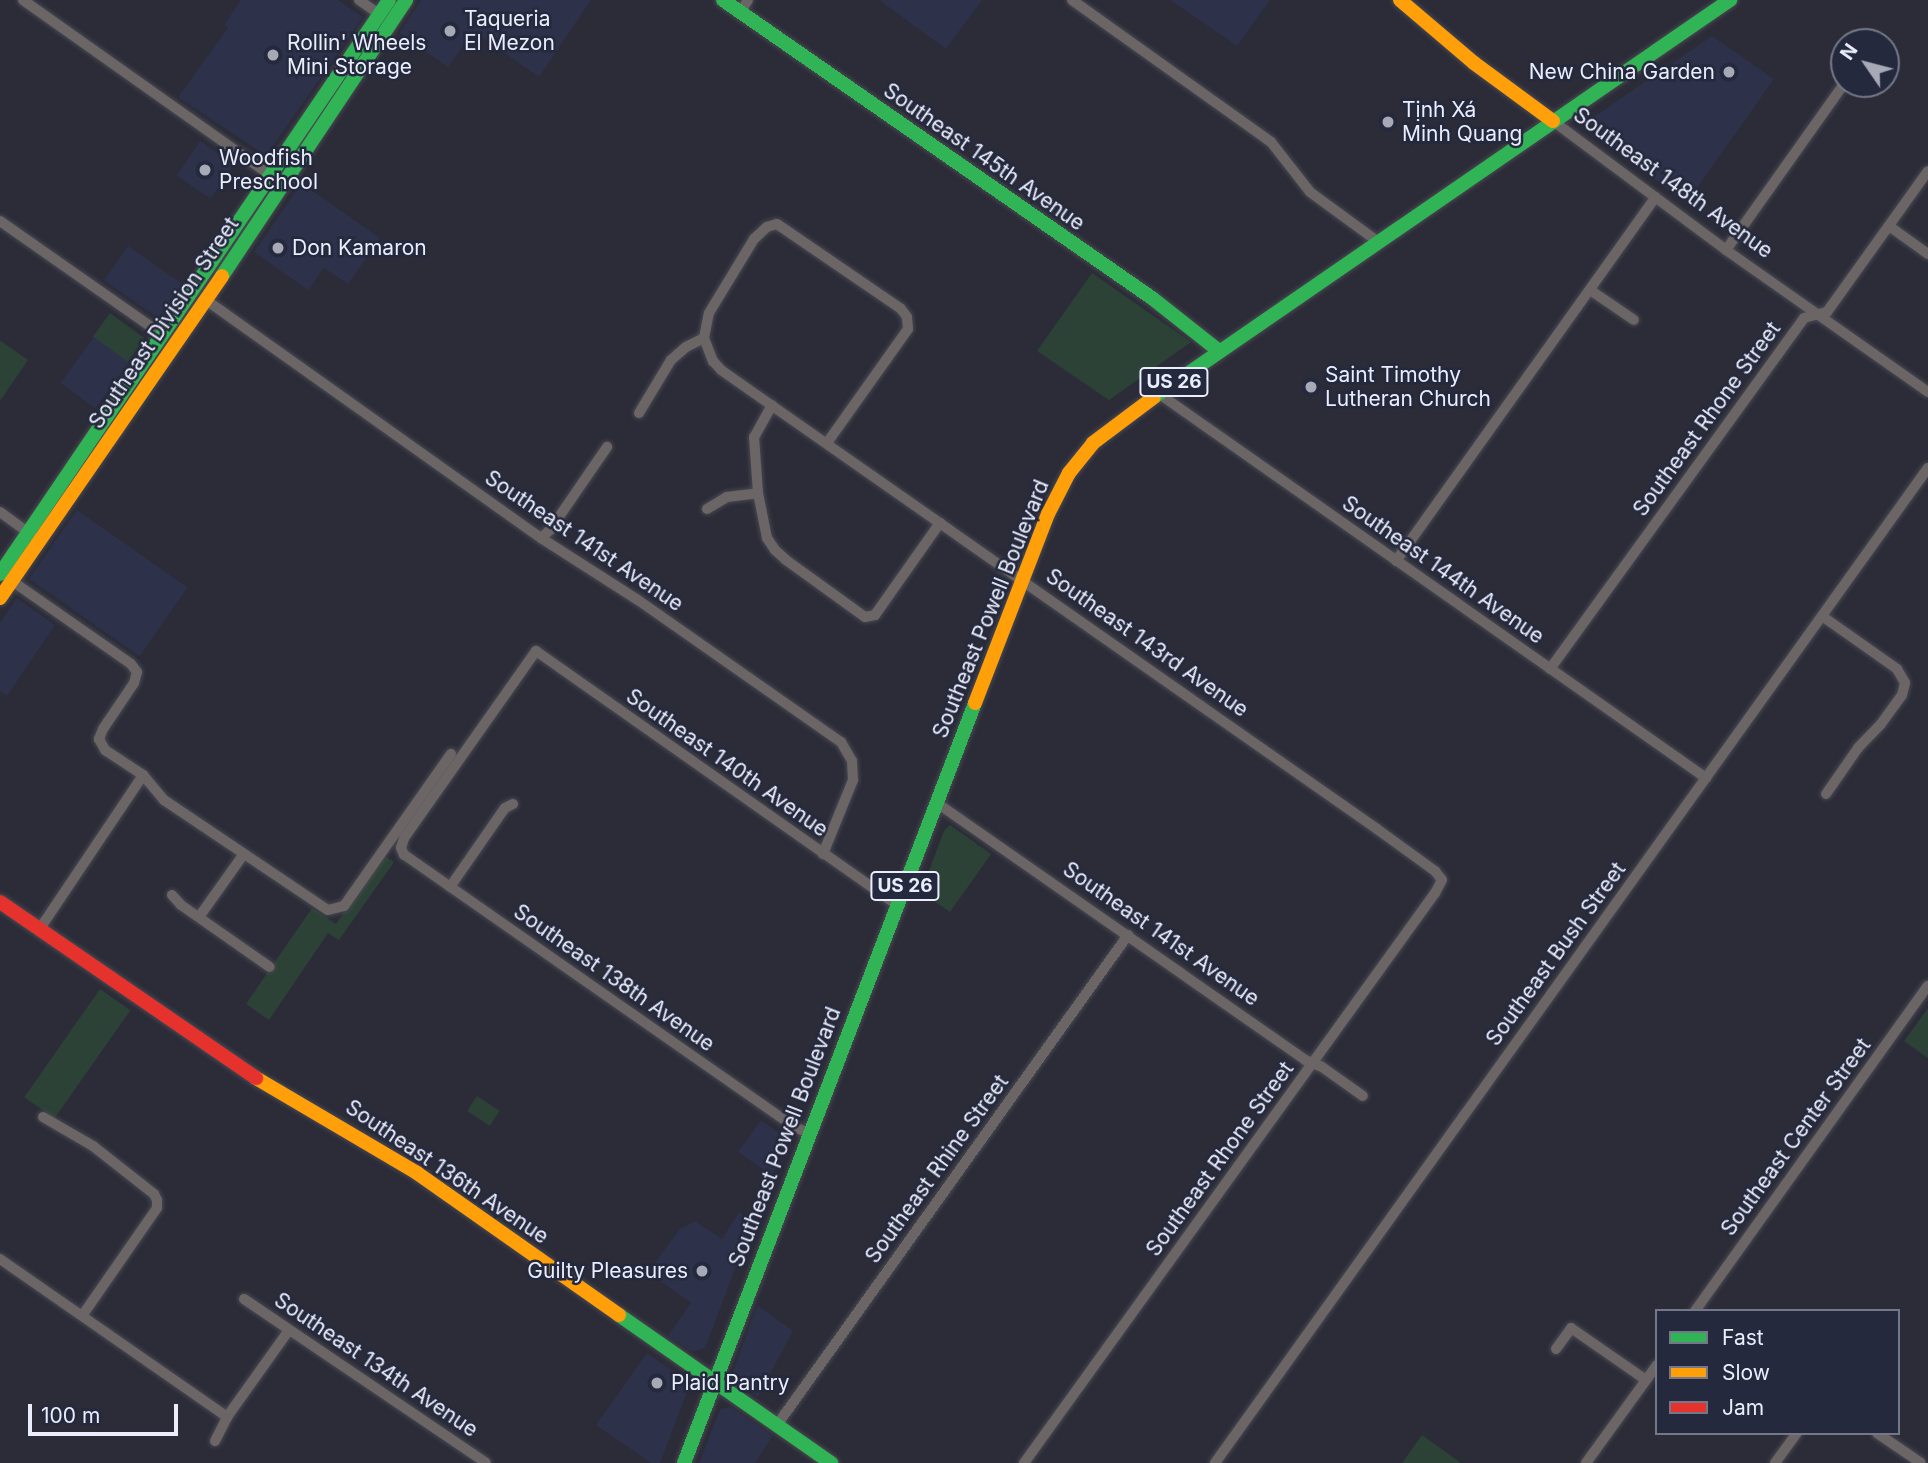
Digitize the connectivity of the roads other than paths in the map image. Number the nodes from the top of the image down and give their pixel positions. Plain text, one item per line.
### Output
1 (23, 0) edge
2 (359, 0) edge
3 (389, 0) edge
4 (406, 0) edge
5 (723, 0) edge
6 (1072, 0) edge
7 (1401, 0) edge
8 (1730, 0) edge
9 (1714, 5) edge
10 (744, 6) edge
11 (379, 14) junction
12 (365, 61) junction
13 (1834, 98) edge
14 (1553, 121) junction
15 (1928, 171) edge
16 (270, 175) junction
17 (1656, 197) junction
18 (0, 221) edge
19 (1889, 226) junction
20 (1377, 241) junction
21 (1726, 250) junction
22 (1928, 254) edge
23 (195, 288) junction
24 (1590, 289) junction
25 (206, 300) junction
26 (1818, 314) junction
27 (1634, 320) dead end
28 (164, 336) junction
29 (704, 338) junction
30 (1219, 351) junction
31 (149, 385) junction
32 (1928, 392) edge
33 (1158, 393) junction
34 (772, 405) junction
35 (639, 413) dead end
36 (827, 443) junction
37 (607, 447) dead end
38 (1928, 468) edge
39 (758, 493) junction
40 (707, 509) dead end
41 (0, 512) edge
42 (940, 523) junction
43 (34, 537) junction
44 (541, 538) junction
45 (1396, 561) junction
46 (6, 577) edge
47 (1023, 579) junction
48 (0, 598) edge
49 (1822, 616) junction
50 (536, 651) joint
51 (1550, 669) junction
52 (451, 754) dead end
53 (143, 775) junction
54 (1706, 778) junction
55 (1826, 794) dead end
56 (937, 803) junction
57 (513, 804) dead end
58 (823, 854) junction
59 (243, 855) junction
60 (1441, 876) joint
61 (450, 887) junction
62 (172, 895) dead end
63 (0, 902) edge
64 (897, 905) junction
65 (199, 917) junction
66 (39, 930) junction
67 (1128, 935) junction
68 (270, 967) dead end
69 (1928, 986) edge
70 (1312, 1063) junction
71 (1363, 1096) dead end
72 (43, 1116) dead end
73 (810, 1133) junction
74 (0, 1259) edge
75 (244, 1298) dead end
76 (1700, 1309) edge
77 (82, 1316) junction
78 (289, 1330) junction
79 (1556, 1349) dead end
80 (1655, 1368) edge
81 (712, 1380) junction
82 (1646, 1380) junction
83 (226, 1417) junction
84 (777, 1425) junction
85 (1796, 1435) edge
86 (1880, 1435) edge
87 (215, 1441) dead end
88 (486, 1463) edge
89 (673, 1463) edge
90 (684, 1463) edge
91 (831, 1463) edge
92 (1024, 1463) edge
93 (1215, 1463) edge
94 (1586, 1463) edge
95 (1775, 1463) edge
96 (1921, 1463) edge

1 - 16 street
2 - 11 street
3 - 11 main road, Southeast Division Street
4 - 12 main road, Southeast Division Street
5 - 10 main road, Southeast 145th Avenue
6 - 20 street
7 - 14 main road, Southeast 148th Avenue
8 - 9 main road, Southeast Powell Boulevard / US 26
9 - 14 main road, Southeast Powell Boulevard / US 26
10 - 30 main road, Southeast 145th Avenue
11 - 12 main road
11 - 16 main road, Southeast Division Street
12 - 25 main road, Southeast Division Street
13 - 21 street
14 - 17 street, Southeast 148th Avenue
14 - 20 main road, Southeast Powell Boulevard / US 26
15 - 19 street, Southeast Rhone Street
16 - 23 main road, Southeast Division Street
17 - 21 street, Southeast 148th Avenue
17 - 24 street
18 - 28 street
19 - 22 street
19 - 26 street, Southeast Rhone Street
20 - 30 main road, Southeast Powell Boulevard / US 26
21 - 26 street, Southeast 148th Avenue
23 - 25 main road
23 - 28 main road, Southeast Division Street
24 - 27 street
24 - 45 street
25 - 31 main road, Southeast Division Street
25 - 44 street, Southeast 141st Avenue
26 - 32 street, Southeast 148th Avenue
26 - 51 street, Southeast Rhone Street
28 - 31 main road
28 - 43 main road, Southeast Division Street
29 - 34 street, Southeast 143rd Avenue
29 - 35 street
29 - 36 street
30 - 33 main road, Southeast Powell Boulevard / US 26
31 - 43 main road, Southeast Division Street
33 - 45 street, Southeast 144th Avenue
33 - 47 main road, Southeast Powell Boulevard / US 26
34 - 36 street, Southeast 143rd Avenue
34 - 39 street
36 - 42 street, Southeast 143rd Avenue
37 - 44 street
38 - 49 street, Southeast Bush Street
39 - 40 street
39 - 42 street
41 - 43 street
42 - 47 street, Southeast 143rd Avenue
43 - 46 main road, Southeast Division Street
44 - 58 street, Southeast 141st Avenue
45 - 51 street, Southeast 144th Avenue
46 - 48 main road, Southeast Division Street
46 - 53 street
47 - 56 main road, Southeast Powell Boulevard / US 26
47 - 60 street, Southeast 143rd Avenue
49 - 54 street, Southeast Bush Street
49 - 55 street
50 - 58 street, Southeast 140th Avenue
50 - 61 street, Southeast 138th Avenue
51 - 54 street, Southeast 144th Avenue
52 - 59 street
53 - 59 street
53 - 66 street
54 - 93 street, Southeast Bush Street
56 - 64 main road, Southeast Powell Boulevard / US 26
56 - 67 street, Southeast 141st Avenue
57 - 61 street
58 - 64 street, Southeast 140th Avenue
59 - 65 street
60 - 70 street, Southeast Rhone Street
61 - 73 street, Southeast 138th Avenue
62 - 65 street
63 - 66 main road, Southeast 136th Avenue
64 - 73 main road, Southeast Powell Boulevard / US 26
65 - 68 street
66 - 81 main road, Southeast 136th Avenue
67 - 70 street, Southeast 141st Avenue
67 - 84 street, Southeast Rhine Street
69 - 76 street, Southeast Center Street
70 - 71 street, Southeast 141st Avenue
70 - 92 street, Southeast Rhone Street
72 - 77 street
73 - 81 main road, Southeast Powell Boulevard / US 26
74 - 77 street
75 - 78 street, Southeast 134th Avenue
77 - 83 street
78 - 83 street
78 - 88 street, Southeast 134th Avenue
79 - 82 street
80 - 82 street
81 - 84 main road, Southeast 136th Avenue
81 - 89 main road, Southeast Powell Boulevard / US 26
81 - 90 main road, Southeast Powell Boulevard / US 26
82 - 94 street
83 - 87 street
84 - 91 main road, Southeast 136th Avenue
85 - 95 street
86 - 96 street

